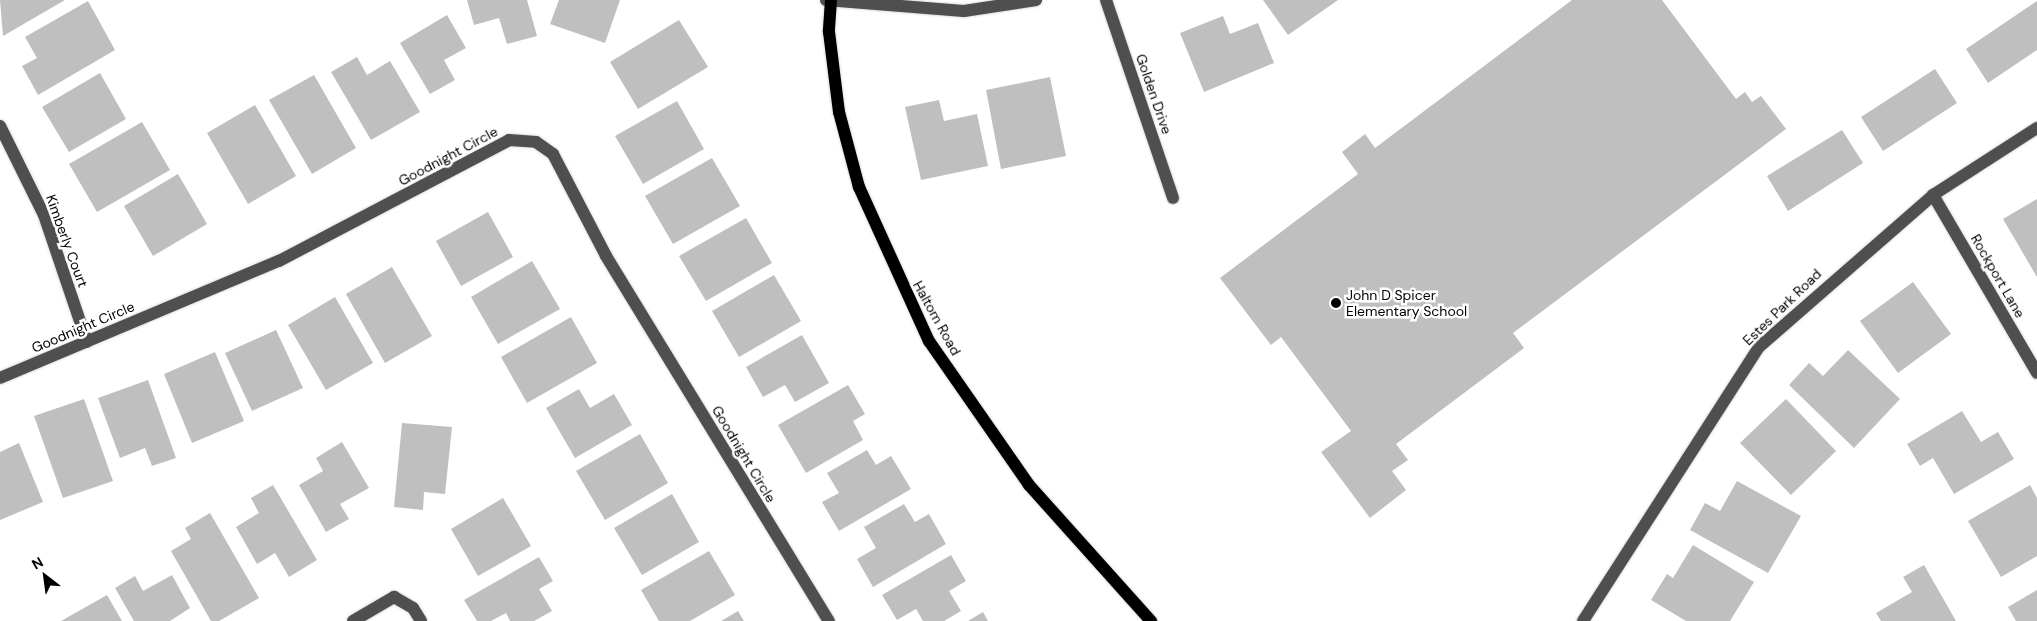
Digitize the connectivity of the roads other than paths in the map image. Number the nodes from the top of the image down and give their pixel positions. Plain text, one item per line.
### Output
1 (829, 0) edge
2 (1036, 0) edge
3 (1106, 0) edge
4 (0, 126) edge
5 (2037, 128) edge
6 (1933, 194) junction
7 (1174, 198) dead end
8 (87, 342) junction
9 (2037, 374) edge
10 (0, 378) edge
11 (353, 621) edge
12 (421, 621) edge
13 (829, 621) edge
14 (1151, 621) edge
15 (1583, 621) edge

1 - 2 street
1 - 14 main road, Haltom Road
3 - 7 street, Golden Drive
4 - 8 street, Kimberly Court
5 - 6 street, Estes Park Road
6 - 9 street, Rockport Lane
6 - 15 street, Estes Park Road
8 - 10 street, Goodnight Circle
8 - 13 street, Goodnight Circle
11 - 12 street

